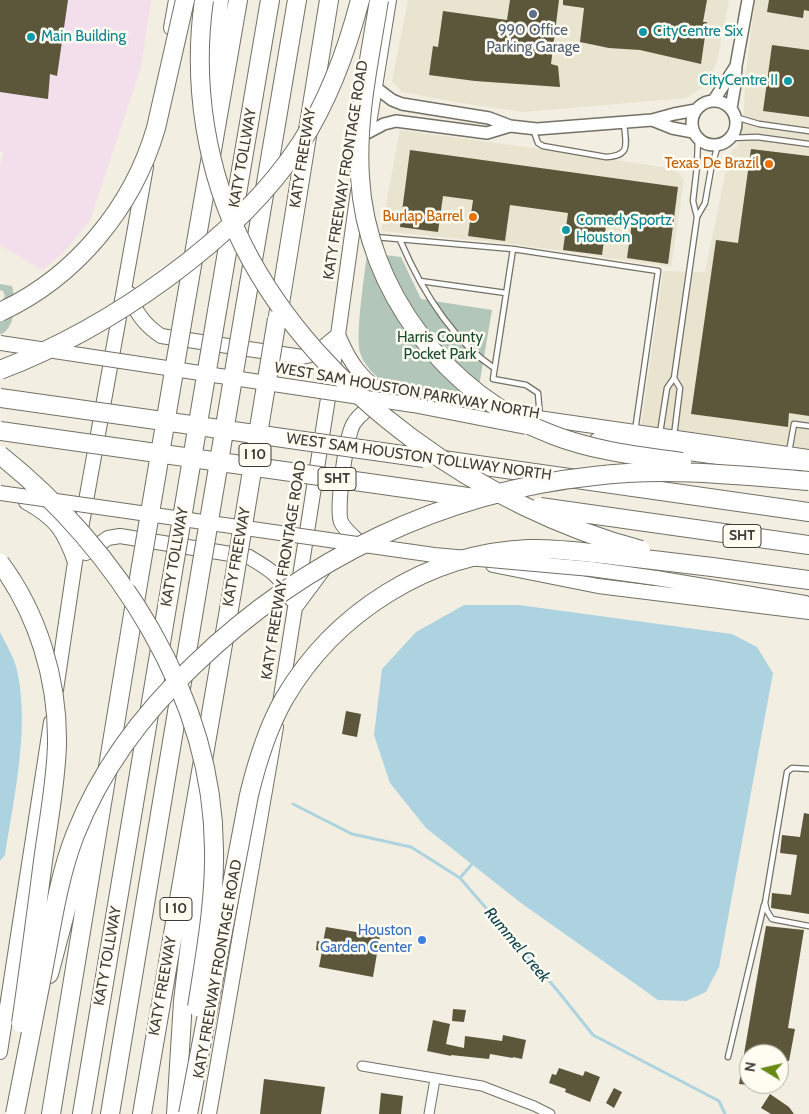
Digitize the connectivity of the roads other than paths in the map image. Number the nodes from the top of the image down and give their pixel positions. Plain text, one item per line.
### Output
1 (176, 0) edge
2 (185, 0) edge
3 (204, 0) edge
4 (219, 0) edge
5 (238, 0) edge
6 (270, 0) edge
7 (298, 0) edge
8 (329, 0) edge
9 (338, 0) edge
10 (360, 0) edge
11 (379, 0) edge
12 (389, 0) edge
13 (748, 0) edge
14 (320, 56) junction
15 (736, 66) junction
16 (375, 87) junction
17 (714, 100) junction
18 (696, 110) junction
19 (733, 112) junction
20 (652, 120) junction
21 (624, 122) junction
22 (510, 126) junction
23 (532, 128) junction
24 (809, 132) edge
25 (367, 133) junction
26 (695, 135) junction
27 (731, 138) junction
28 (809, 144) edge
29 (718, 145) junction
30 (697, 217) junction
31 (198, 229) junction
32 (366, 236) dead end
33 (400, 240) junction
34 (513, 249) junction
35 (127, 271) junction
36 (420, 281) junction
37 (506, 293) junction
38 (0, 312) edge
39 (338, 335) junction
40 (0, 338) edge
41 (0, 343) edge
42 (62, 348) junction
43 (112, 356) junction
44 (494, 368) junction
45 (0, 370) edge
46 (674, 378) junction
47 (330, 388) junction
48 (387, 396) junction
49 (0, 398) edge
50 (540, 418) junction
51 (809, 426) edge
52 (0, 431) edge
53 (635, 432) junction
54 (667, 436) junction
55 (789, 454) junction
56 (0, 455) edge
57 (809, 456) edge
58 (809, 470) edge
59 (809, 481) edge
60 (0, 494) edge
61 (0, 499) edge
62 (26, 502) junction
63 (86, 502) junction
64 (809, 512) edge
65 (307, 532) junction
66 (359, 542) junction
67 (809, 545) edge
68 (76, 562) junction
69 (0, 563) edge
70 (712, 566) junction
71 (809, 580) edge
72 (809, 604) edge
73 (295, 609) junction
74 (809, 612) edge
75 (212, 704) junction
76 (116, 718) junction
77 (809, 769) edge
78 (765, 904) junction
79 (809, 926) edge
80 (0, 1052) edge
81 (728, 1057) dead end
82 (362, 1066) dead end
83 (435, 1079) junction
84 (9, 1114) edge
85 (15, 1114) edge
86 (51, 1114) edge
87 (82, 1114) edge
88 (110, 1114) edge
89 (142, 1114) edge
90 (176, 1114) edge
91 (182, 1114) edge
92 (188, 1114) edge
93 (209, 1114) edge
94 (429, 1114) edge
95 (550, 1114) edge

1 - 35 main road
2 - 38 highway, bridge
3 - 70 highway, bridge
4 - 31 highway
5 - 31 highway
6 - 87 highway, KATY TOLLWAY, bridge
7 - 88 highway, KATY TOLLWAY, bridge
8 - 14 highway, KATY FREEWAY / I 10
9 - 14 highway
10 - 45 highway, bridge
11 - 59 highway, bridge
12 - 16 main road, KATY FREEWAY FRONTAGE ROAD
13 - 15 street
14 - 75 highway, KATY FREEWAY / I 10, bridge
15 - 17 street
15 - 19 street
16 - 22 street
16 - 25 main road, KATY FREEWAY FRONTAGE ROAD
17 - 18 street
17 - 19 street
18 - 20 street
18 - 26 street
19 - 24 lane
19 - 27 street
20 - 21 street
20 - 26 street
21 - 23 street
21 - 23 lane
22 - 23 street
22 - 25 street
25 - 39 main road, KATY FREEWAY FRONTAGE ROAD
26 - 29 street
26 - 30 lane
27 - 28 lane
27 - 29 street
29 - 30 lane
30 - 46 lane
31 - 76 highway, bridge
32 - 33 lane
33 - 34 lane
33 - 36 lane
34 - 37 lane
34 - 53 lane
35 - 39 main road
35 - 42 main road
35 - 43 main road
36 - 37 lane
36 - 44 lane
37 - 44 lane
39 - 47 main road, KATY FREEWAY FRONTAGE ROAD
39 - 48 main road
40 - 42 main road
41 - 58 main road, WEST SAM HOUSTON PARKWAY NORTH, bridge
42 - 43 main road
43 - 47 main road
43 - 63 main road
44 - 50 lane
46 - 54 lane
46 - 54 lane
47 - 48 main road
47 - 65 main road, KATY FREEWAY FRONTAGE ROAD
48 - 50 main road
48 - 66 main road
49 - 64 highway, WEST SAM HOUSTON TOLLWAY NORTH / SHT, bridge
50 - 53 main road
51 - 55 lane
52 - 67 highway, SHT, bridge
53 - 54 main road
54 - 55 main road
55 - 57 main road
56 - 91 highway, bridge
59 - 85 highway, bridge
60 - 72 main road, bridge
61 - 62 main road
62 - 63 main road
62 - 68 main road
63 - 65 main road
63 - 68 main road
65 - 66 main road
65 - 73 main road, KATY FREEWAY FRONTAGE ROAD
66 - 73 main road
66 - 74 main road
68 - 73 main road
68 - 80 main road
69 - 84 highway, bridge
70 - 71 highway
70 - 92 highway, bridge
73 - 93 main road, KATY FREEWAY FRONTAGE ROAD
75 - 89 highway, KATY FREEWAY / I 10
75 - 90 highway
76 - 84 highway
76 - 86 highway
77 - 78 lane
78 - 79 lane
78 - 81 lane
82 - 83 street
83 - 94 street
83 - 95 street

